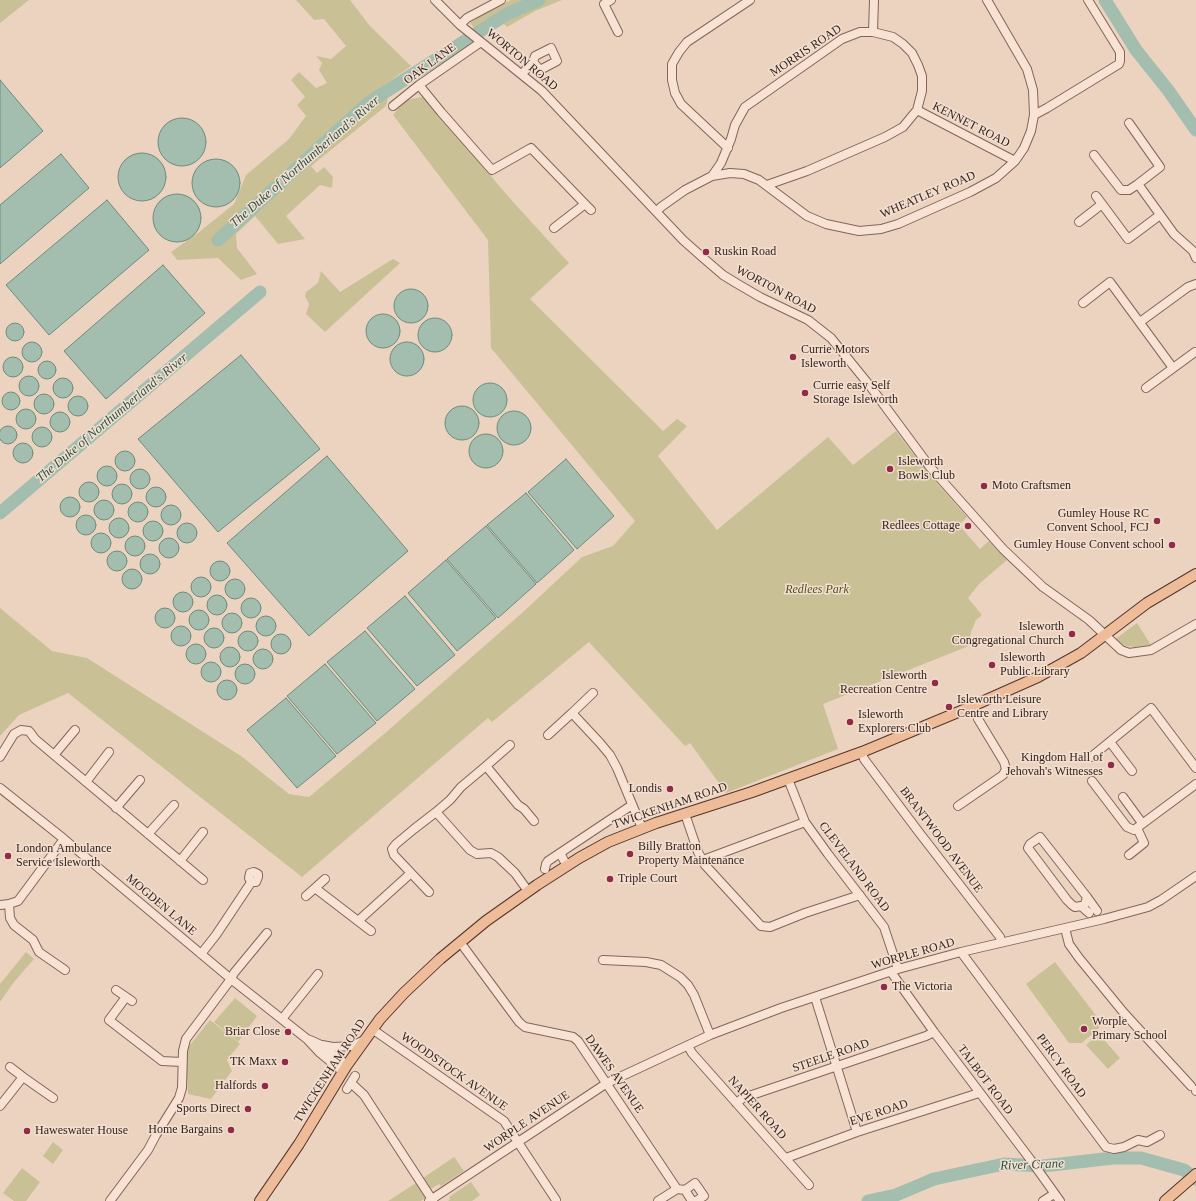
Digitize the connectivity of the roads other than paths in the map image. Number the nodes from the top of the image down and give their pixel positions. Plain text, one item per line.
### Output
1 (435, 0) edge
2 (501, 0) edge
3 (750, 0) edge
4 (874, 0) edge
5 (987, 0) edge
6 (1088, 0) edge
7 (606, 1) edge
8 (460, 25) junction
9 (618, 32) dead end
10 (872, 32) junction
11 (479, 40) junction
12 (533, 62) dead end
13 (522, 74) junction
14 (419, 85) junction
15 (393, 106) dead end
16 (917, 110) junction
17 (1034, 114) junction
18 (1129, 122) dead end
19 (728, 148) junction
20 (1094, 155) dead end
21 (1015, 161) junction
22 (712, 176) junction
23 (1138, 184) junction
24 (767, 185) junction
25 (1096, 196) dead end
26 (585, 204) junction
27 (1102, 204) junction
28 (591, 210) dead end
29 (657, 211) junction
30 (1160, 215) junction
31 (1079, 222) dead end
32 (554, 228) dead end
33 (1195, 253) edge
34 (1105, 274) dead end
35 (1110, 282) junction
36 (1196, 284) edge
37 (1083, 303) dead end
38 (1140, 322) junction
39 (1195, 352) edge
40 (1173, 368) junction
41 (1146, 388) dead end
42 (1196, 574) edge
43 (1196, 624) edge
44 (1104, 636) junction
45 (593, 693) dead end
46 (572, 713) junction
47 (978, 719) dead end
48 (75, 730) dead end
49 (548, 735) dead end
50 (1110, 742) junction
51 (510, 745) dead end
52 (109, 752) dead end
53 (862, 752) junction
54 (54, 755) junction
55 (0, 757) edge
56 (1091, 757) dead end
57 (486, 766) junction
58 (1196, 768) edge
59 (1132, 771) dead end
60 (788, 779) junction
61 (140, 780) dead end
62 (1092, 781) dead end
63 (86, 782) junction
64 (1196, 784) edge
65 (0, 788) edge
66 (1124, 797) dead end
67 (174, 805) dead end
68 (632, 805) junction
69 (958, 806) dead end
70 (116, 808) junction
71 (436, 812) junction
72 (685, 814) junction
73 (534, 821) dead end
74 (805, 822) junction
75 (1139, 825) junction
76 (642, 828) junction
77 (203, 832) dead end
78 (148, 834) junction
79 (64, 839) junction
80 (560, 853) junction
81 (1129, 855) dead end
82 (703, 860) junction
83 (180, 861) junction
84 (567, 866) junction
85 (545, 869) dead end
86 (411, 873) junction
87 (1196, 876) edge
88 (325, 879) dead end
89 (203, 880) dead end
90 (251, 882) dead end
91 (315, 888) junction
92 (528, 891) junction
93 (429, 892) dead end
94 (860, 895) junction
95 (306, 896) dead end
96 (1084, 902) junction
97 (9, 904) junction
98 (0, 905) edge
99 (1098, 911) dead end
100 (358, 921) junction
101 (1092, 922) junction
102 (1065, 928) junction
103 (371, 931) dead end
104 (267, 933) dead end
105 (460, 942) junction
106 (1001, 942) junction
107 (961, 952) junction
108 (201, 954) junction
109 (603, 960) dead end
110 (65, 970) dead end
111 (895, 971) junction
112 (318, 974) dead end
113 (231, 979) junction
114 (116, 990) dead end
115 (815, 997) junction
116 (282, 1019) junction
117 (372, 1029) junction
118 (934, 1032) junction
119 (710, 1035) junction
120 (307, 1039) junction
121 (364, 1040) junction
122 (321, 1045) junction
123 (688, 1046) junction
124 (182, 1062) junction
125 (837, 1066) junction
126 (10, 1067) dead end
127 (345, 1068) junction
128 (640, 1068) joint
129 (355, 1076) dead end
130 (23, 1077) junction
131 (607, 1083) junction
132 (1193, 1085) edge
133 (979, 1092) junction
134 (53, 1098) dead end
135 (736, 1103) junction
136 (0, 1106) edge
137 (857, 1132) junction
138 (1160, 1136) dead end
139 (518, 1142) junction
140 (786, 1158) junction
141 (1196, 1174) edge
142 (809, 1185) dead end
143 (681, 1189) junction
144 (1057, 1198) edge
145 (431, 1200) edge
146 (556, 1200) edge
147 (110, 1201) edge
148 (260, 1201) edge
149 (658, 1201) edge
150 (692, 1201) edge
151 (696, 1201) edge
152 (1043, 1201) edge
153 (1166, 1201) edge

1 - 8 street, WORTON ROAD
2 - 8 street
3 - 19 street
4 - 10 street
5 - 17 street, WHEATLEY ROAD
6 - 17 street
7 - 9 street
8 - 11 street, WORTON ROAD
10 - 16 street, MORRIS ROAD
10 - 19 street, MORRIS ROAD
11 - 13 street, WORTON ROAD
11 - 14 street, OAK LANE
12 - 13 street
13 - 29 street, WORTON ROAD
14 - 15 street, OAK LANE
14 - 26 street
16 - 21 street, KENNET ROAD
16 - 24 street, MORRIS ROAD
17 - 21 street, WHEATLEY ROAD
18 - 23 street
19 - 22 street
20 - 23 street
21 - 24 street, WHEATLEY ROAD
22 - 24 street, WHEATLEY ROAD
22 - 29 street
23 - 30 street
25 - 27 street
26 - 28 street
26 - 32 street
27 - 30 street
27 - 31 street
29 - 44 street, WORTON ROAD
30 - 33 street
34 - 35 street
35 - 37 street
35 - 38 street
36 - 38 street
38 - 40 street
39 - 40 street
40 - 41 street
42 - 44 main road, TWICKENHAM ROAD
43 - 44 street, WORTON ROAD
44 - 53 main road, TWICKENHAM ROAD
45 - 46 street
46 - 49 street
46 - 68 street
47 - 69 street
48 - 54 street
50 - 56 street
50 - 58 street
50 - 59 street
51 - 57 street
52 - 63 street
53 - 60 main road, TWICKENHAM ROAD
53 - 106 street, BRANTWOOD AVENUE
54 - 55 street
54 - 63 street
57 - 71 street
57 - 73 street
60 - 72 main road, TWICKENHAM ROAD
60 - 74 street, CLEVELAND ROAD
61 - 70 street
62 - 75 street
63 - 70 street
64 - 75 street
65 - 79 street, MOGDEN LANE
66 - 75 street
67 - 78 street
68 - 76 street
68 - 80 street
70 - 78 street
71 - 86 street
71 - 92 street
72 - 76 main road, TWICKENHAM ROAD
72 - 82 street
74 - 82 street
74 - 94 street, CLEVELAND ROAD
75 - 81 street
76 - 84 main road, TWICKENHAM ROAD
77 - 83 street
78 - 83 street
79 - 97 street
79 - 108 street, MOGDEN LANE
80 - 84 street
80 - 85 street
82 - 94 street
83 - 89 street
84 - 92 main road, TWICKENHAM ROAD
86 - 93 street
86 - 100 street
87 - 101 street, WORPLE ROAD
88 - 91 street
90 - 108 street
91 - 95 street
91 - 100 street
92 - 105 main road, TWICKENHAM ROAD
94 - 111 street, CLEVELAND ROAD
96 - 96 street
96 - 99 street
96 - 101 street
97 - 98 street
97 - 110 street
100 - 103 street
101 - 102 street, WORPLE ROAD
102 - 106 street, WORPLE ROAD
102 - 132 street
104 - 113 street
105 - 117 main road, TWICKENHAM ROAD
105 - 131 street, DAWES AVENUE
106 - 107 street, WORPLE ROAD
107 - 111 street, WORPLE ROAD
107 - 138 street, PERCY ROAD
108 - 113 street, MOGDEN LANE
109 - 119 street
111 - 115 street, WORPLE ROAD
111 - 118 street, TALBOT ROAD
112 - 116 street
113 - 116 street, MOGDEN LANE
113 - 124 street
114 - 124 street
115 - 119 street, WORPLE ROAD
115 - 125 street
116 - 120 street, MOGDEN LANE
117 - 121 main road, TWICKENHAM ROAD
117 - 139 street, WOODSTOCK AVENUE
118 - 125 street, STEELE ROAD
118 - 133 street, TALBOT ROAD
119 - 123 street, WORPLE ROAD
120 - 122 street, MOGDEN LANE
120 - 127 street, MOGDEN LANE
121 - 122 street, MOGDEN LANE
121 - 127 main road, TWICKENHAM ROAD
122 - 127 street, MOGDEN LANE
123 - 128 street, WORPLE ROAD
123 - 135 street, NAPIER ROAD
124 - 147 street
125 - 135 street, STEELE ROAD
125 - 137 street
126 - 130 street
127 - 148 main road, TWICKENHAM ROAD
128 - 131 street, WORPLE AVENUE
129 - 145 street
130 - 134 street
130 - 136 street
131 - 139 street, WORPLE AVENUE
131 - 143 street, DAWES AVENUE
133 - 137 street, EVE ROAD
133 - 144 street, TALBOT ROAD
135 - 140 street, NAPIER ROAD
137 - 140 street, EVE ROAD
139 - 145 street, WORPLE AVENUE
139 - 146 street, WOODSTOCK AVENUE
140 - 142 street, NAPIER ROAD
141 - 153 main road
143 - 149 street
143 - 150 street, DAWES AVENUE
143 - 151 street
144 - 152 street

